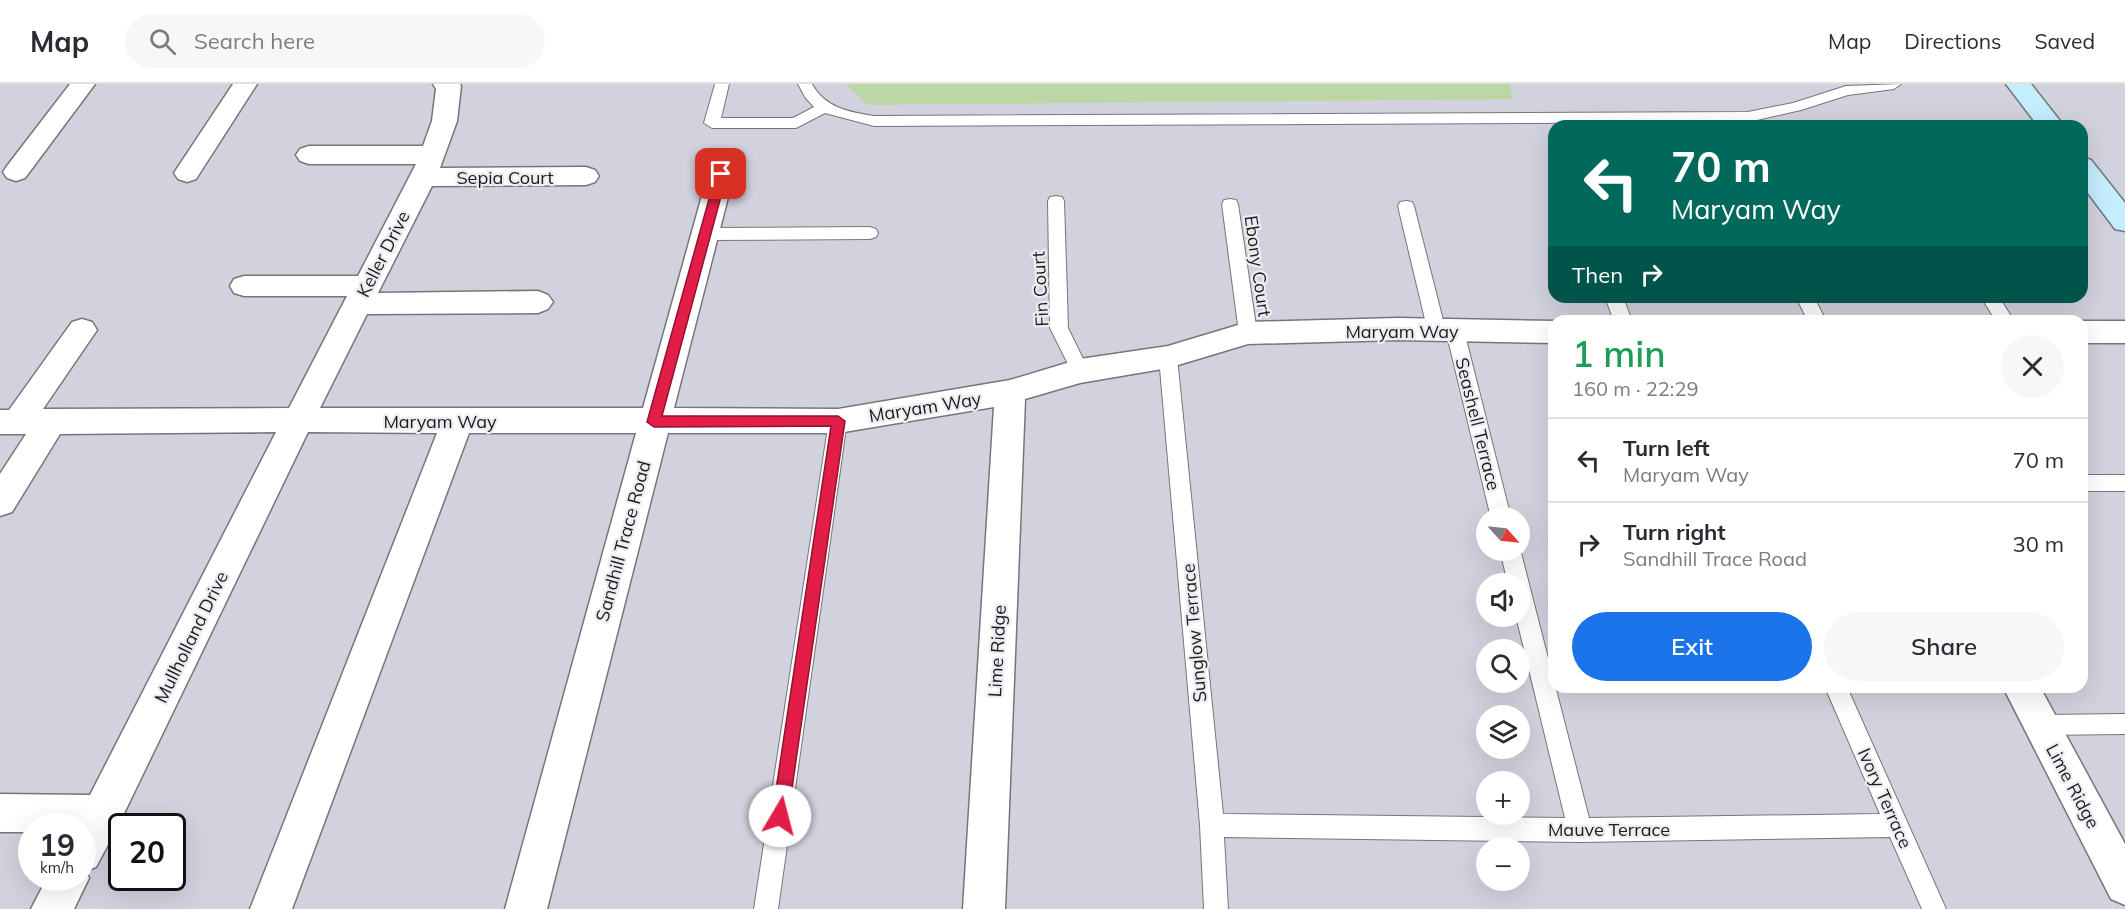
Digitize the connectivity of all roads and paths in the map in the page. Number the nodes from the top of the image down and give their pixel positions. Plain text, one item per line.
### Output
1 (83, 84) edge
2 (245, 84) edge
3 (445, 84) edge
4 (722, 84) edge
5 (806, 84) edge
6 (1894, 84) edge
7 (2018, 84) edge
8 (823, 108) junction
9 (2046, 120) edge
10 (309, 155) dead end
11 (428, 166) junction
12 (16, 172) dead end
13 (187, 173) dead end
14 (721, 174) dead end
15 (2088, 174) edge
16 (586, 176) dead end
17 (1056, 201) dead end
18 (1230, 204) dead end
19 (1406, 206) dead end
20 (2125, 222) edge
21 (870, 233) dead end
22 (705, 234) junction
23 (244, 286) dead end
24 (362, 295) junction
25 (538, 302) dead end
26 (82, 330) dead end
27 (1446, 332) junction
28 (1548, 332) edge
29 (2088, 332) edge
30 (2125, 332) edge
31 (1248, 333) junction
32 (1168, 357) junction
33 (1080, 371) junction
34 (1010, 392) junction
35 (298, 420) junction
36 (838, 421) junction
37 (8, 422) edge
38 (51, 422) junction
39 (457, 422) junction
40 (654, 422) junction
41 (2088, 483) edge
42 (2125, 483) edge
43 (0, 502) edge
44 (1499, 507) edge
45 (1529, 627) edge
46 (1839, 693) edge
47 (2024, 693) edge
48 (2125, 724) edge
49 (2042, 725) junction
50 (0, 813) edge
51 (103, 814) junction
52 (1212, 825) junction
53 (1897, 825) junction
54 (96, 827) edge
55 (1580, 830) junction
56 (2125, 885) edge
57 (62, 891) edge
58 (52, 909) edge
59 (271, 909) edge
60 (526, 909) edge
61 (766, 909) edge
62 (984, 909) edge
63 (1216, 909) edge
64 (1934, 909) edge

1 - 12 street
2 - 13 street
3 - 11 street, Keller Drive
4 - 8 lane
5 - 8 lane
6 - 8 lane
7 - 9 main road
10 - 11 street, Sepia Court
11 - 16 street, Sepia Court
11 - 24 street, Keller Drive
14 - 22 street, Sandhill Trace Road
15 - 20 main road
17 - 33 lane, Fin Court
18 - 31 lane, Ebony Court
19 - 27 lane, Seashell Terrace
21 - 22 lane
22 - 40 street, Sandhill Trace Road
23 - 24 street
24 - 25 street
24 - 35 street, Keller Drive
26 - 37 street
27 - 28 street, Maryam Way
27 - 31 street, Maryam Way
27 - 44 lane, Seashell Terrace
29 - 30 street
31 - 32 street, Maryam Way
32 - 33 street, Maryam Way
32 - 52 lane, Sunglow Terrace
33 - 34 street, Maryam Way
34 - 36 street, Maryam Way
34 - 62 street, Lime Ridge
35 - 38 street, Maryam Way
35 - 39 street, Maryam Way
35 - 51 street, Mullholland Drive
36 - 40 street, Maryam Way
36 - 61 lane
37 - 38 street, Maryam Way
38 - 43 street
39 - 40 street, Maryam Way
39 - 59 street
40 - 60 street, Sandhill Trace Road
41 - 42 lane
45 - 55 lane
46 - 53 lane, Ivory Terrace
47 - 49 street, Lime Ridge
48 - 49 lane
49 - 56 street, Lime Ridge
50 - 51 street
51 - 54 street, Mullholland Drive
52 - 55 lane, Mauve Terrace
52 - 63 lane, Sunglow Terrace
53 - 55 lane, Mauve Terrace
53 - 64 lane, Ivory Terrace
57 - 58 street

